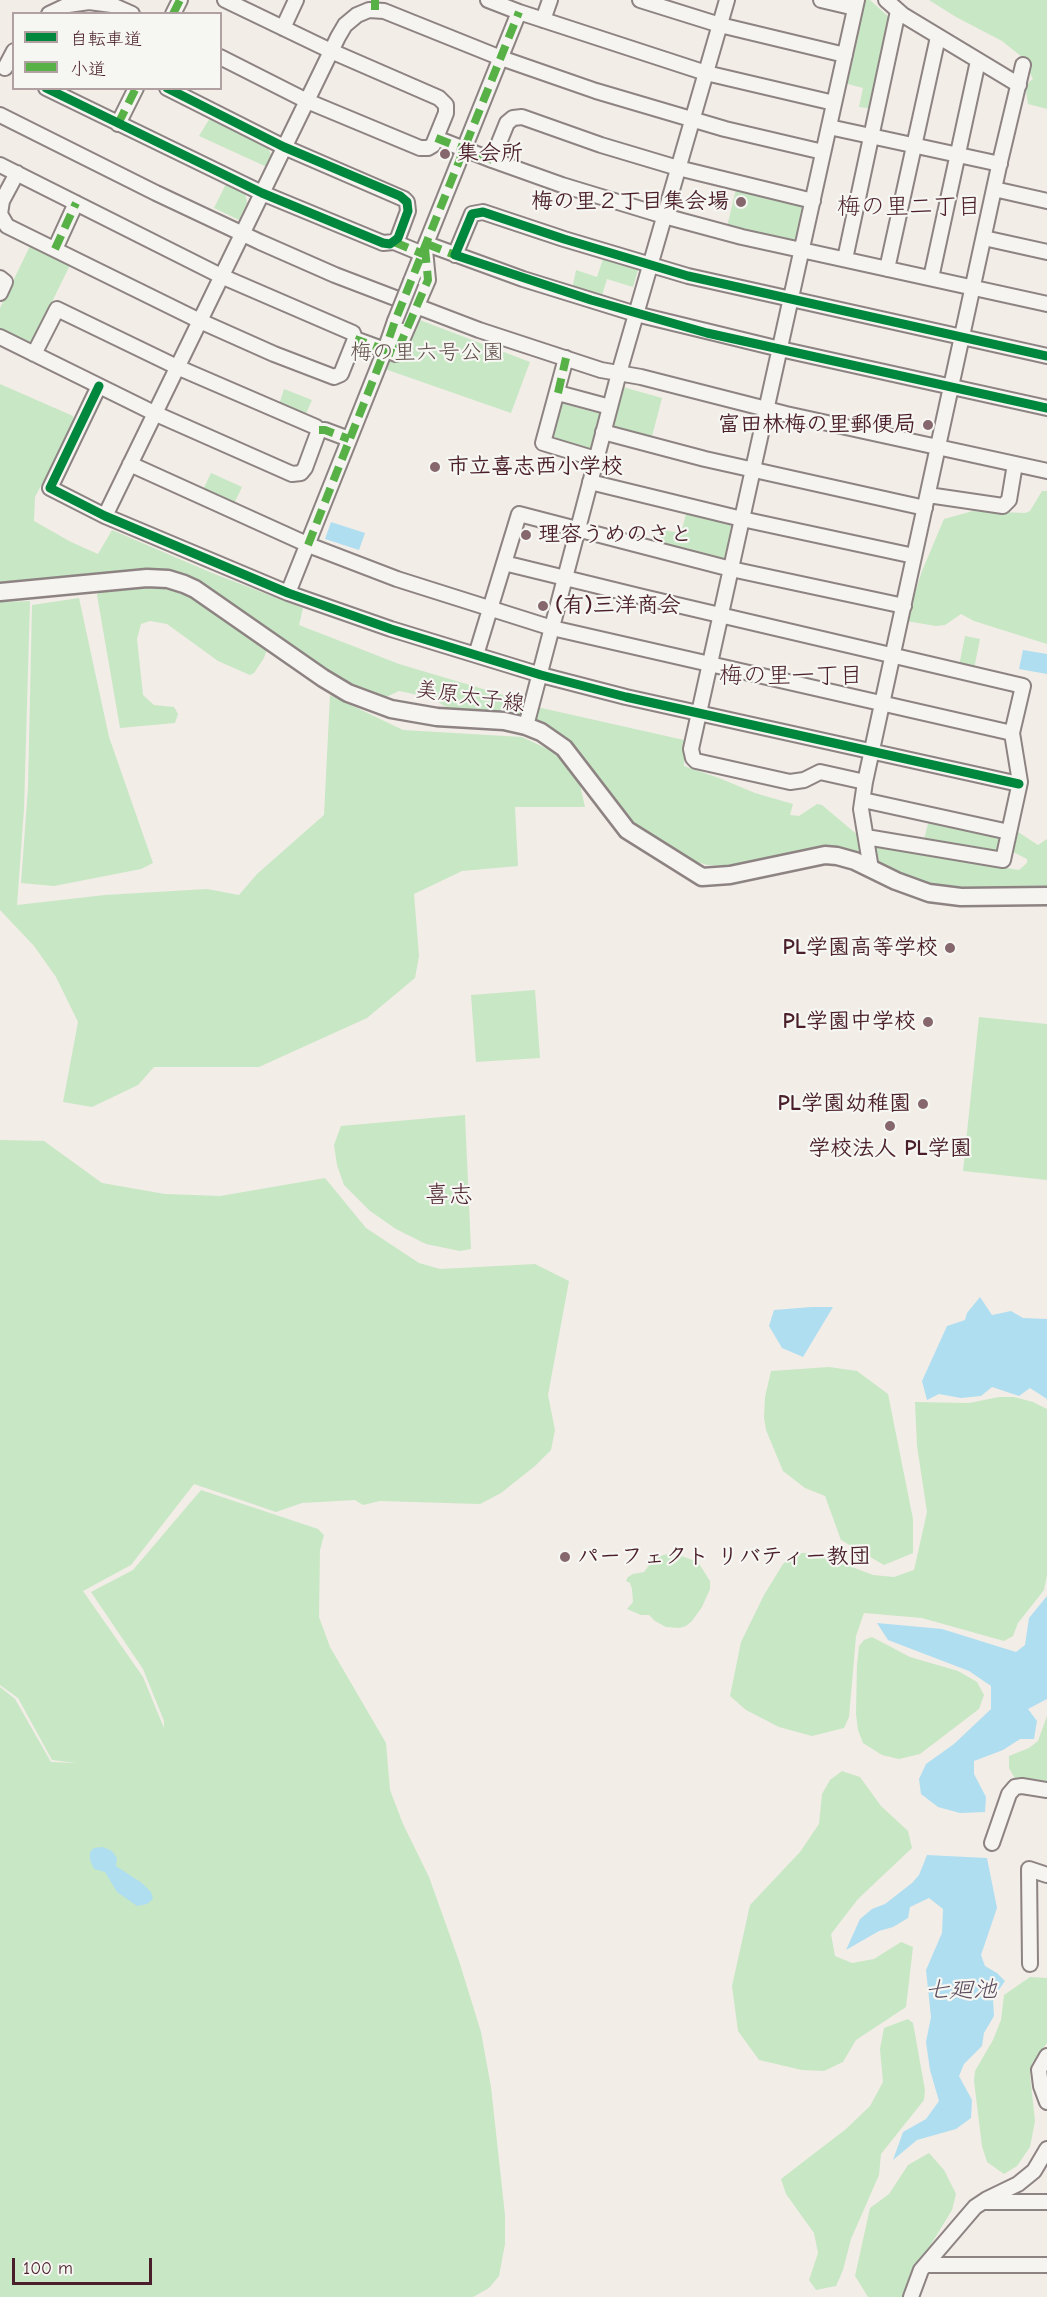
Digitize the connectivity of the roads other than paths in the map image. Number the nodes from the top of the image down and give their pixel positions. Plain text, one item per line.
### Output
1 (296, 0) edge
2 (550, 0) edge
3 (640, 0) edge
4 (727, 0) edge
5 (821, 0) edge
6 (886, 0) edge
7 (494, 1) edge
8 (233, 2) edge
9 (856, 4) edge
10 (375, 5) edge
11 (898, 11) junction
12 (53, 12) edge
13 (128, 12) edge
14 (519, 12) junction
15 (543, 20) junction
16 (720, 25) junction
17 (283, 28) junction
18 (938, 37) junction
19 (331, 51) junction
20 (845, 55) junction
21 (222, 58) edge
22 (501, 58) junction
23 (978, 61) junction
24 (1023, 65) dead end
25 (706, 73) junction
26 (1018, 85) junction
27 (54, 90) edge
28 (135, 90) edge
29 (171, 90) edge
30 (307, 101) junction
31 (834, 103) junction
32 (0, 115) edge
33 (692, 119) junction
34 (118, 124) junction
35 (829, 127) junction
36 (871, 136) junction
37 (436, 138) junction
38 (914, 146) junction
39 (284, 147) junction
40 (464, 149) junction
41 (823, 152) junction
42 (958, 155) junction
43 (492, 160) junction
44 (1000, 164) junction
45 (0, 165) edge
46 (678, 168) junction
47 (17, 173) junction
48 (994, 189) junction
49 (262, 193) junction
50 (813, 201) junction
51 (1047, 201) edge
52 (76, 203) junction
53 (664, 216) junction
54 (242, 234) junction
55 (984, 238) junction
56 (394, 242) junction
57 (55, 249) junction
58 (425, 249) junction
59 (802, 250) junction
60 (1047, 252) edge
61 (455, 255) junction
62 (845, 259) junction
63 (650, 266) junction
64 (887, 269) junction
65 (221, 276) junction
66 (0, 278) edge
67 (931, 278) junction
68 (973, 288) junction
69 (0, 293) edge
70 (791, 298) junction
71 (1047, 304) edge
72 (416, 306) junction
73 (636, 314) junction
74 (200, 321) junction
75 (0, 337) edge
76 (962, 337) junction
77 (355, 339) junction
78 (385, 350) junction
79 (780, 350) junction
80 (34, 354) junction
81 (1047, 356) edge
82 (566, 358) junction
83 (177, 367) junction
84 (619, 373) junction
85 (99, 386) junction
86 (951, 387) junction
87 (558, 393) junction
88 (610, 407) junction
89 (1047, 408) edge
90 (766, 409) junction
91 (154, 413) junction
92 (319, 430) junction
93 (603, 432) junction
94 (349, 439) junction
95 (938, 447) junction
96 (596, 459) junction
97 (130, 464) junction
98 (1016, 464) junction
99 (753, 470) junction
100 (1047, 471) edge
101 (590, 482) junction
102 (926, 501) junction
103 (105, 516) junction
104 (742, 519) junction
105 (578, 529) junction
106 (308, 545) junction
107 (915, 556) junction
108 (504, 563) junction
109 (731, 569) junction
110 (565, 577) junction
111 (0, 592) edge
112 (288, 593) junction
113 (904, 606) junction
114 (490, 609) junction
115 (721, 614) junction
116 (552, 628) junction
117 (476, 655) junction
118 (893, 655) junction
119 (710, 664) junction
120 (540, 675) junction
121 (882, 704) junction
122 (699, 714) junction
123 (526, 726) junction
124 (1012, 733) junction
125 (872, 752) junction
126 (865, 782) junction
127 (1019, 784) junction
128 (863, 800) junction
129 (1009, 832) junction
130 (866, 837) junction
131 (871, 869) junction
132 (1047, 896) edge
133 (1047, 1790) edge
134 (992, 1843) dead end
135 (1047, 1875) edge
136 (1030, 1964) dead end
137 (1047, 2056) edge
138 (1047, 2102) edge
139 (1047, 2149) edge
140 (982, 2202) junction
141 (1047, 2202) edge
142 (926, 2265) junction
143 (1047, 2265) edge
144 (911, 2297) edge

1 - 17 street
2 - 15 street
3 - 16 street
4 - 16 street
5 - 9 street
6 - 11 street
7 - 14 street
8 - 17 street
9 - 20 street
10 - 19 street
10 - 22 street
11 - 18 street
11 - 36 street
12 - 13 street
14 - 15 street
14 - 22 street
15 - 25 street
16 - 20 street
16 - 25 street
17 - 19 street
18 - 23 street
18 - 38 street
19 - 30 street
19 - 37 street
20 - 31 street
21 - 30 street
22 - 33 street
22 - 40 street
23 - 26 street
23 - 42 street
24 - 26 street
25 - 31 street
25 - 33 street
26 - 44 street
27 - 34 street
28 - 34 street
29 - 39 street
30 - 37 street
30 - 39 street
31 - 35 street
32 - 54 street
33 - 41 street
33 - 46 street
34 - 49 street
35 - 36 street
35 - 41 street
36 - 38 street
36 - 62 street
37 - 40 street
38 - 42 street
38 - 64 street
39 - 49 street
39 - 56 street
40 - 43 street
40 - 58 street
41 - 50 street
42 - 44 street
42 - 67 street
43 - 46 street
43 - 53 street
44 - 48 street
45 - 47 street
46 - 50 street
46 - 53 street
47 - 52 street
47 - 57 street
48 - 51 street
48 - 55 street
49 - 54 street
49 - 56 street
50 - 59 street
52 - 57 street
52 - 65 street
53 - 59 street
53 - 63 street
54 - 65 street
54 - 72 street
55 - 60 street
55 - 68 street
56 - 58 street
57 - 74 street
58 - 61 street
58 - 72 street
58 - 78 street, bridge
59 - 62 street
59 - 70 street
61 - 63 street
61 - 73 street
62 - 64 street
63 - 70 street
63 - 73 street
64 - 67 street
65 - 74 street
65 - 77 street
66 - 69 street
67 - 68 street
68 - 71 street
68 - 76 street
70 - 76 street
70 - 79 street
72 - 78 street
72 - 82 street
73 - 79 street
73 - 84 street
74 - 77 street
74 - 83 street
75 - 80 street
76 - 81 street
76 - 86 street
77 - 78 street
78 - 94 street
79 - 86 street
79 - 90 street
80 - 83 street
80 - 85 street
82 - 84 street
82 - 87 street
83 - 91 street
83 - 92 street
84 - 88 street
84 - 90 street
85 - 91 street
85 - 103 street
86 - 89 street
86 - 95 street
87 - 88 street
87 - 96 street
88 - 93 street
90 - 95 street
90 - 99 street
91 - 92 street
91 - 97 street
92 - 94 street
93 - 96 street
93 - 99 street
94 - 106 street
95 - 98 street
95 - 102 street
96 - 101 street
97 - 103 street
97 - 106 street
98 - 100 street
98 - 102 street
99 - 102 street
99 - 104 street
101 - 104 street
101 - 105 street
102 - 107 street
103 - 112 street
104 - 107 street
104 - 109 street
105 - 108 street
105 - 109 street
105 - 110 street
106 - 112 street
106 - 114 street
107 - 113 street
108 - 110 street
108 - 114 street
109 - 113 street
109 - 115 street
110 - 115 street
110 - 116 street
111 - 123 main road, 美原太子線
112 - 117 street
113 - 118 street
114 - 116 street
114 - 117 street
115 - 118 street
115 - 119 street
116 - 119 street
116 - 120 street
117 - 120 street
118 - 121 street
118 - 124 street
119 - 121 street
119 - 122 street
120 - 122 street
120 - 123 street
121 - 124 street
121 - 125 street
122 - 125 street
122 - 126 street
123 - 131 main road, 美原太子線
124 - 127 street
125 - 126 street
125 - 127 street
126 - 128 street
127 - 129 street
128 - 129 street
128 - 130 street
129 - 130 street
130 - 131 street
131 - 132 main road, 美原太子線
133 - 134 street
135 - 136 street
137 - 138 street
139 - 140 street
140 - 141 street
140 - 142 street
142 - 143 street
142 - 144 street

